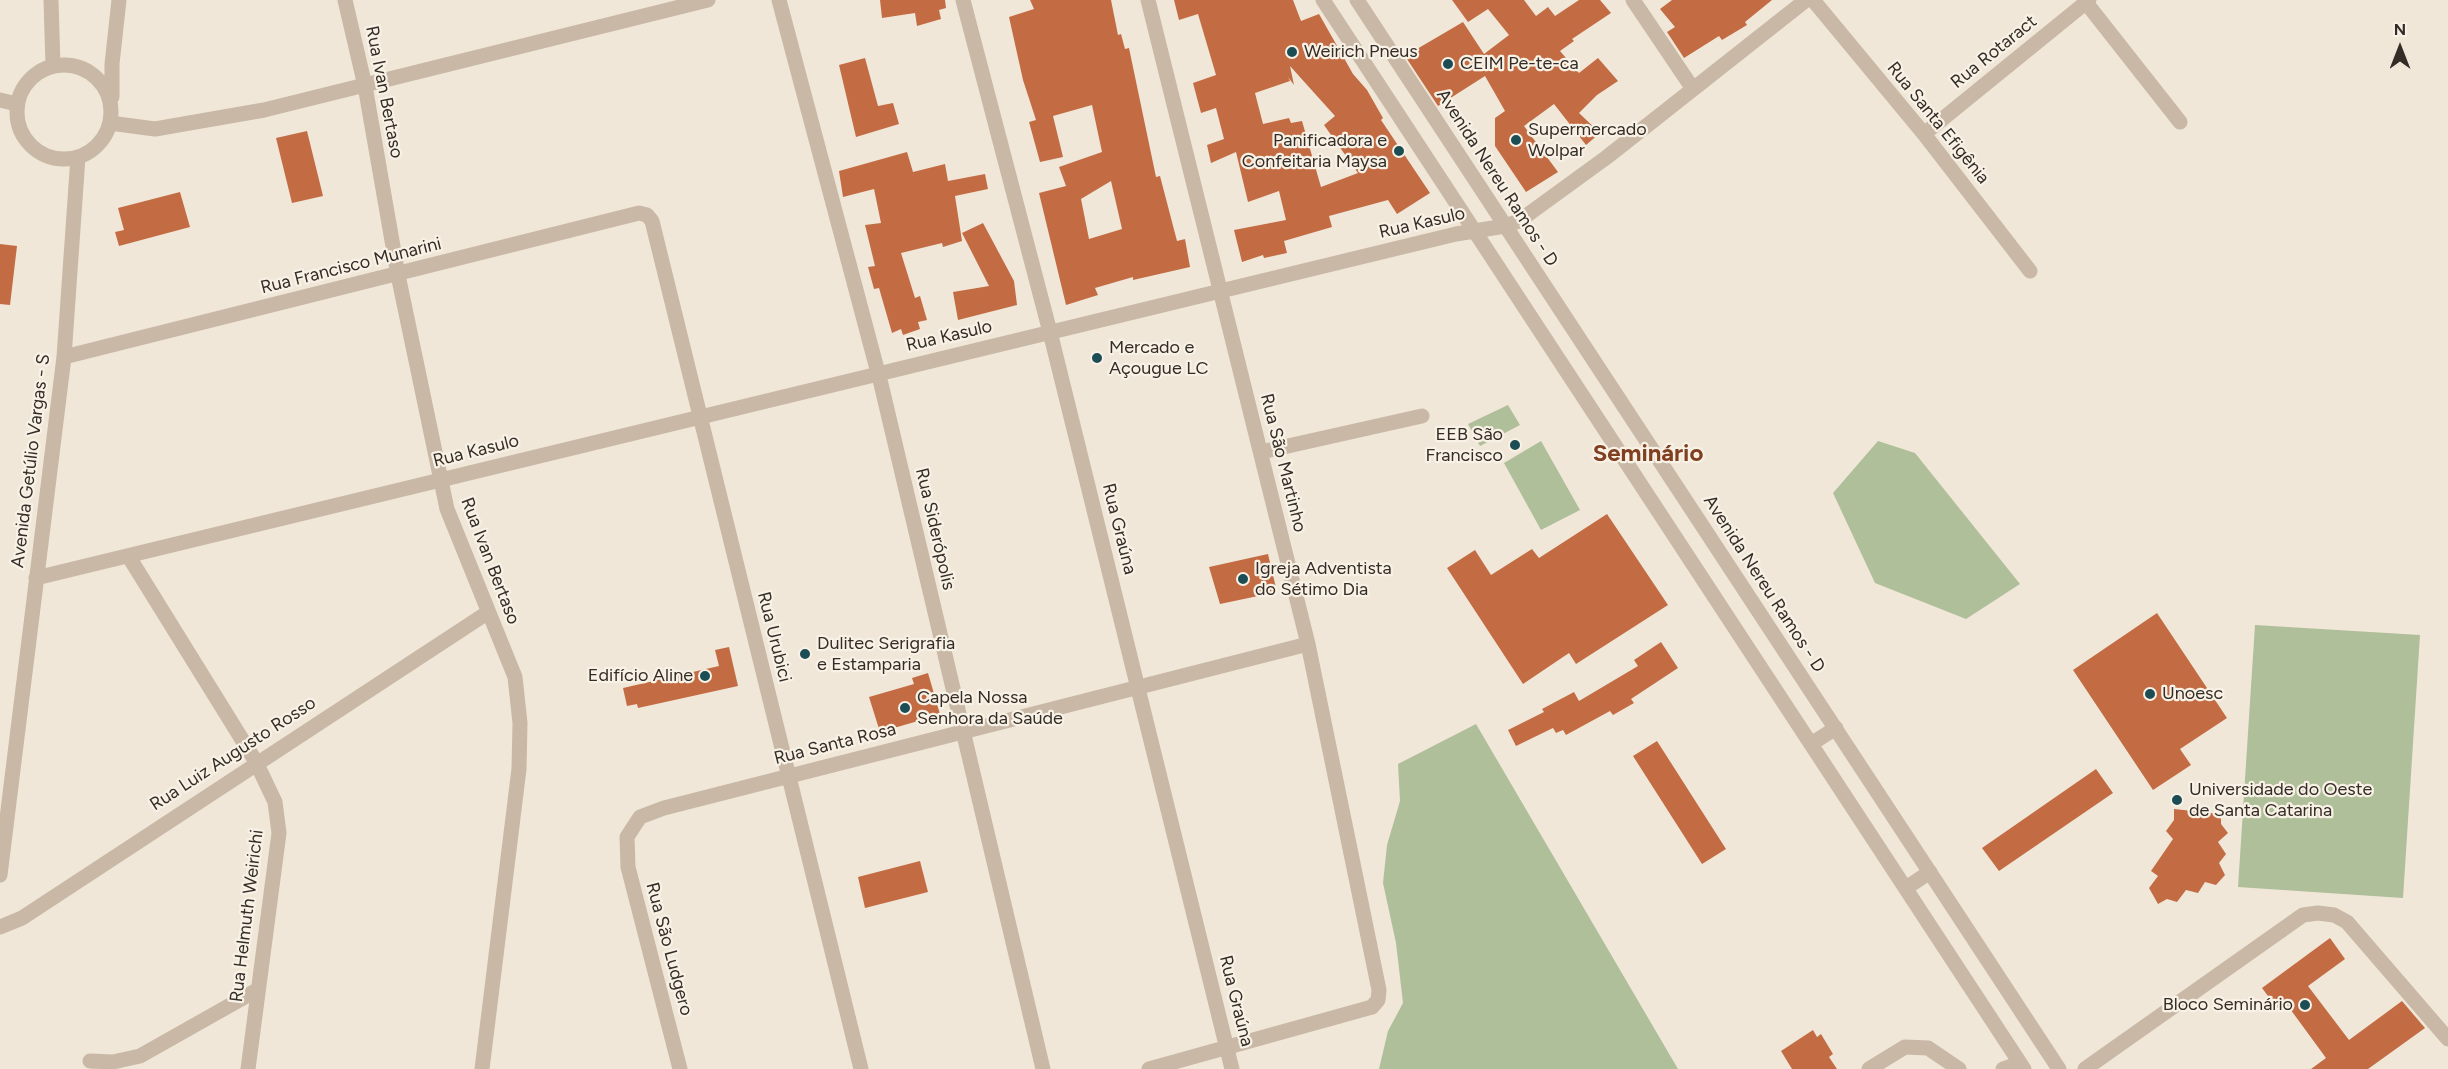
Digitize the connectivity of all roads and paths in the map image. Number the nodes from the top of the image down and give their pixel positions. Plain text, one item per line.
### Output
1 (51, 0) edge
2 (118, 0) edge
3 (345, 0) edge
4 (708, 0) edge
5 (779, 0) edge
6 (963, 0) edge
7 (1148, 0) edge
8 (1323, 0) edge
9 (1357, 0) edge
10 (1633, 0) edge
11 (1806, 0) edge
12 (1813, 0) edge
13 (2087, 1) edge
14 (53, 66) junction
15 (365, 86) junction
16 (1693, 89) junction
17 (0, 100) edge
18 (113, 103) junction
19 (17, 104) junction
20 (2180, 122) dead end
21 (117, 124) junction
22 (1924, 134) junction
23 (78, 158) junction
24 (647, 215) joint
25 (1505, 226) junction
26 (1473, 231) junction
27 (2030, 271) dead end
28 (398, 275) junction
29 (1220, 291) junction
30 (1050, 332) junction
31 (64, 357) junction
32 (878, 373) junction
33 (699, 416) junction
34 (1422, 416) dead end
35 (1261, 452) junction
36 (441, 480) junction
37 (129, 557) junction
38 (36, 578) junction
39 (487, 613) junction
40 (1308, 644) junction
41 (1138, 687) junction
42 (1836, 728) junction
43 (962, 732) junction
44 (1811, 744) junction
45 (256, 762) junction
46 (788, 776) junction
47 (627, 837) joint
48 (1930, 872) junction
49 (0, 875) edge
50 (1906, 888) junction
51 (0, 927) edge
52 (257, 990) junction
53 (2448, 1039) edge
54 (1227, 1049) junction
55 (90, 1061) dead end
56 (2022, 1066) edge
57 (248, 1069) edge
58 (482, 1069) edge
59 (681, 1069) edge
60 (861, 1069) edge
61 (1043, 1069) edge
62 (1149, 1069) edge
63 (1232, 1069) edge
64 (1869, 1069) edge
65 (1959, 1069) edge
66 (2003, 1069) edge
67 (2059, 1069) edge
68 (2085, 1069) edge

1 - 14 street
2 - 18 street
3 - 15 street, Rua Ivan Bertaso
4 - 15 street
5 - 32 street, Rua Siderópolis
6 - 30 street, Rua Graúna
7 - 29 street, Rua São Martinho
8 - 26 street
9 - 25 street, Avenida Nereu Ramos - D
10 - 16 street
11 - 16 street, Rua Kasulo
12 - 22 street, Rua Santa Efigênia
13 - 20 street
13 - 22 street, Rua Rotaract
14 - 18 street
14 - 19 street
15 - 21 street
15 - 28 street, Rua Ivan Bertaso
16 - 25 street, Rua Kasulo
17 - 19 street
18 - 21 street
19 - 23 street
21 - 23 street
22 - 27 street, Rua Santa Efigênia
23 - 31 street, Avenida Getúlio Vargas - S
24 - 28 street, Rua Francisco Munarini
24 - 33 street, Rua Urubici
25 - 26 street, Rua Kasulo
25 - 42 street, Avenida Nereu Ramos - D
26 - 29 street, Rua Kasulo
26 - 44 street
28 - 31 street, Rua Francisco Munarini
28 - 36 street, Rua Ivan Bertaso
29 - 30 street, Rua Kasulo
29 - 35 street, Rua São Martinho
30 - 32 street, Rua Kasulo
30 - 41 street, Rua Graúna
31 - 38 street, Avenida Getúlio Vargas - S
32 - 33 street, Rua Kasulo
32 - 43 street, Rua Siderópolis
33 - 36 street, Rua Kasulo
33 - 46 street, Rua Urubici
34 - 35 street
35 - 40 street, Rua São Martinho
36 - 37 street, Rua Kasulo
36 - 39 street, Rua Ivan Bertaso
37 - 38 street, Rua Kasulo
37 - 45 street, Rua Helmuth Weirichi
38 - 49 street, Avenida Getúlio Vargas - S
39 - 45 street, Rua Luiz Augusto Rosso
39 - 58 street, Rua Ivan Bertaso
40 - 41 street, Rua Santa Rosa
40 - 54 street, Rua São Martinho
41 - 43 street, Rua Santa Rosa
41 - 54 street, Rua Graúna
42 - 44 street
42 - 48 street, Avenida Nereu Ramos - D
43 - 46 street, Rua Santa Rosa
43 - 61 street, Rua Siderópolis
44 - 50 street
45 - 51 street, Rua Luiz Augusto Rosso
45 - 52 street, Rua Helmuth Weirichi
46 - 47 street, Rua Santa Rosa
46 - 60 street, Rua Urubici
47 - 59 street, Rua São Ludgero
48 - 50 street
48 - 67 street, Avenida Nereu Ramos - D
50 - 56 street
52 - 55 street
52 - 57 street, Rua Helmuth Weirichi
53 - 68 street
54 - 62 street
54 - 63 street, Rua Graúna
56 - 66 street
64 - 65 street

